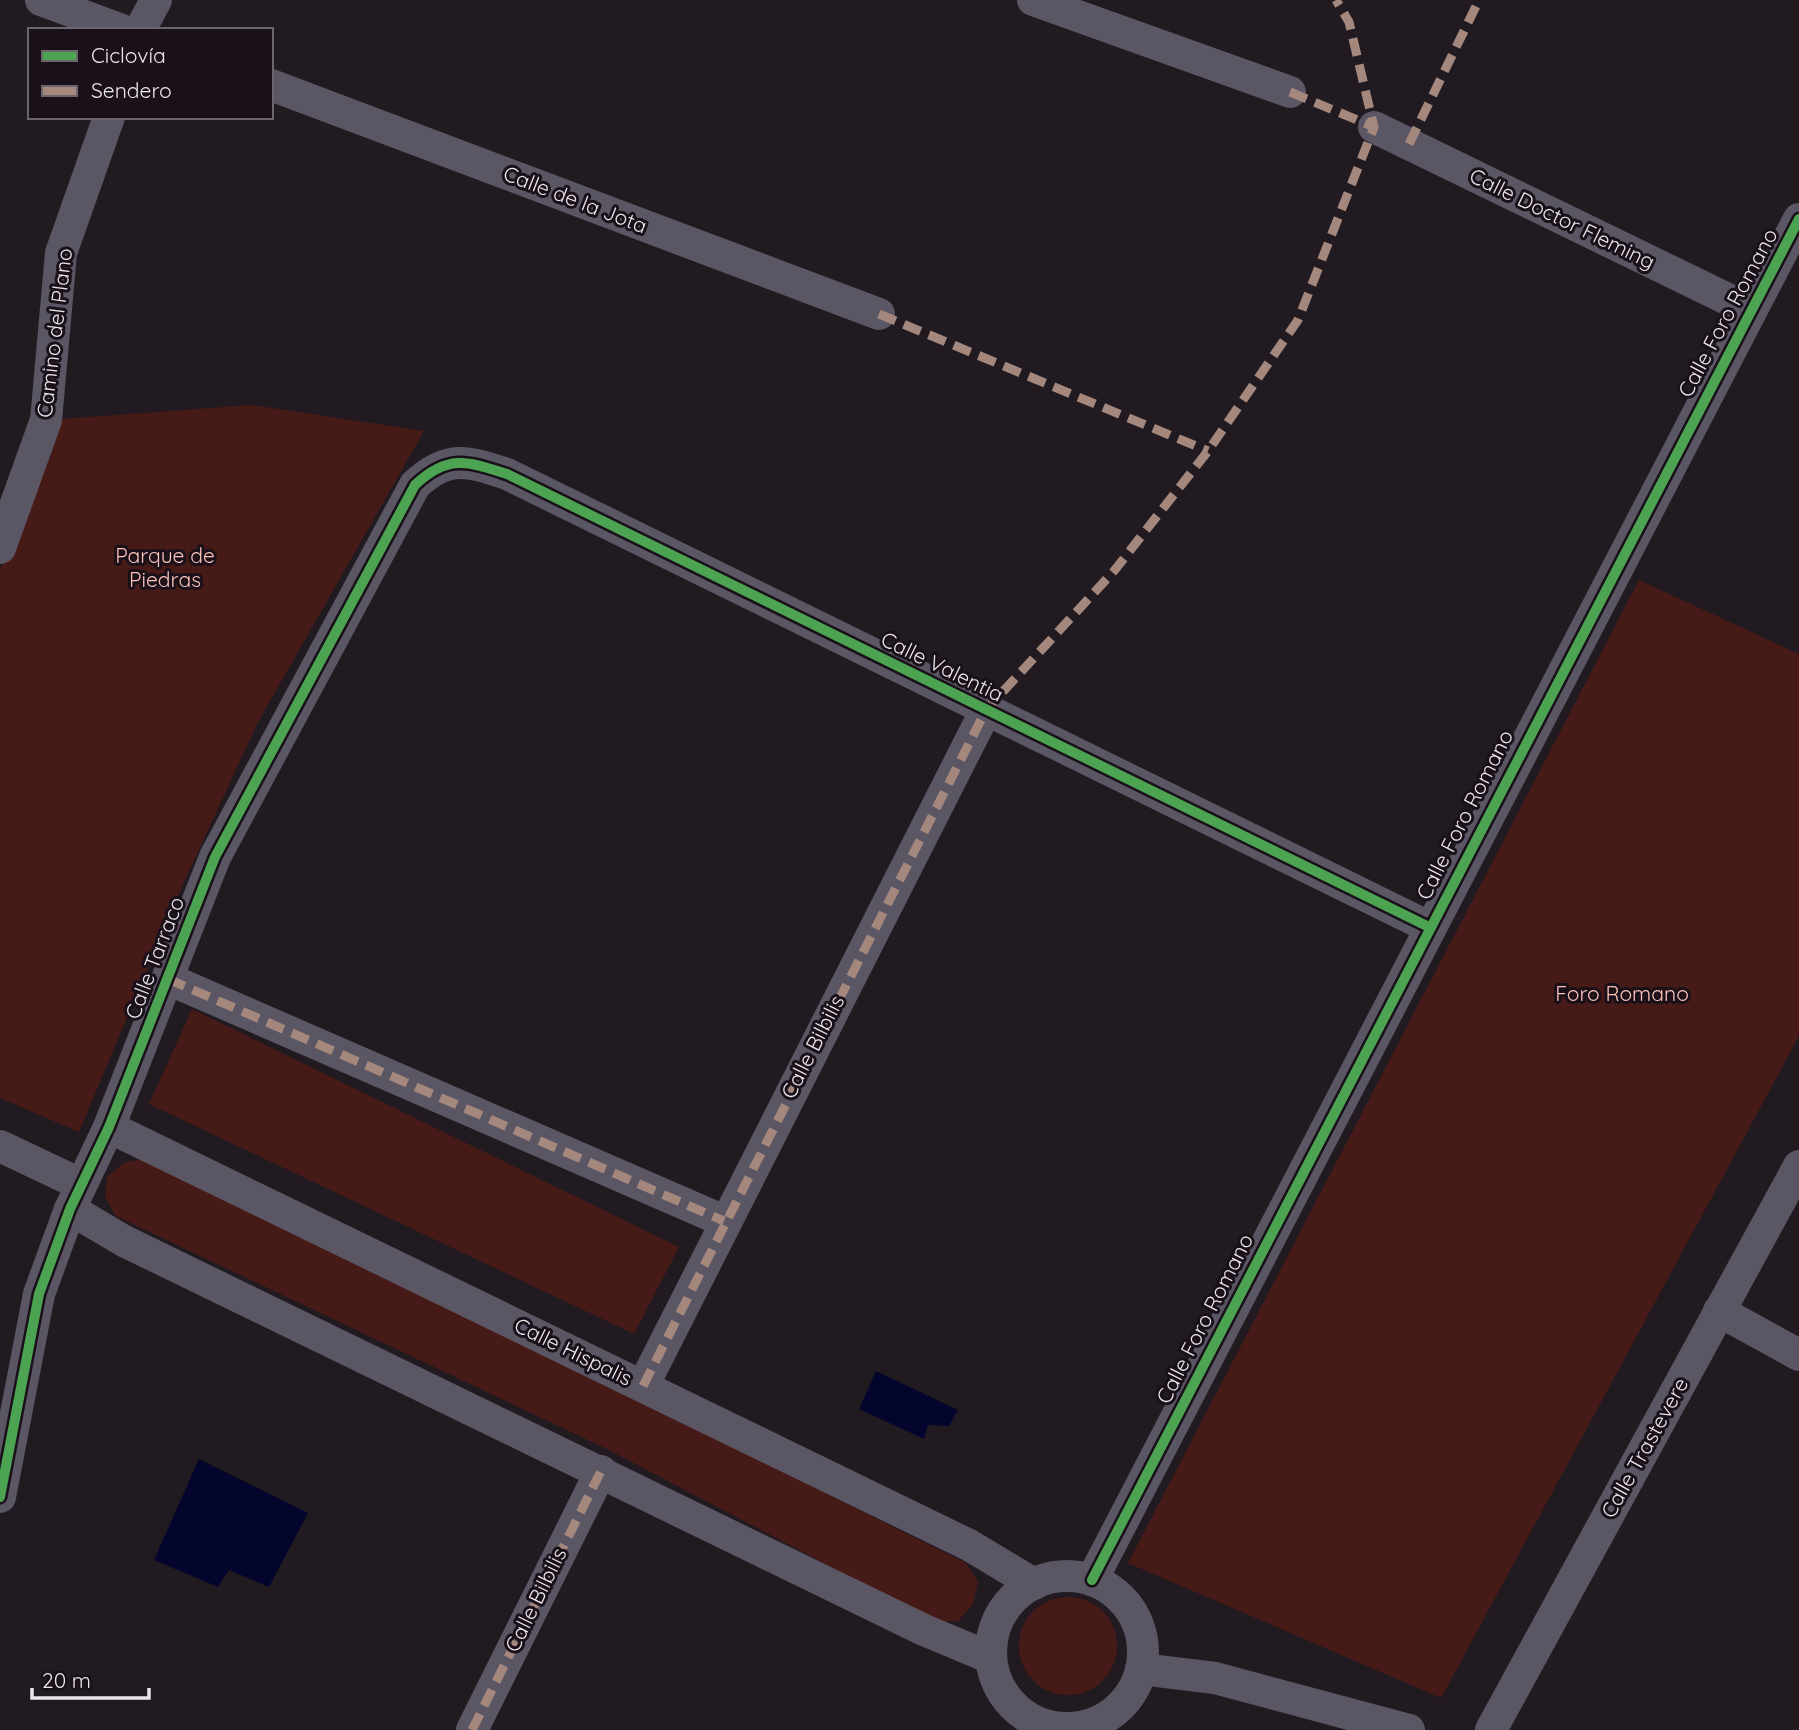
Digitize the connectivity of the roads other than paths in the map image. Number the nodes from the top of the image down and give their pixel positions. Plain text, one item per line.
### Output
1 (41, 0) edge
2 (156, 0) edge
3 (1033, 0) edge
4 (117, 28) edge
5 (141, 28) edge
6 (273, 87) edge
7 (1290, 92) dead end
8 (108, 119) edge
9 (1374, 127) dead end
10 (1799, 219) edge
11 (1750, 310) junction
12 (879, 314) dead end
13 (433, 468) joint
14 (0, 548) edge
15 (986, 710) junction
16 (1429, 927) junction
17 (168, 979) junction
18 (109, 1127) junction
19 (0, 1146) edge
20 (1799, 1166) edge
21 (75, 1197) junction
22 (724, 1221) junction
23 (1719, 1311) junction
24 (1799, 1355) edge
25 (643, 1386) junction
26 (601, 1471) junction
27 (0, 1497) edge
28 (1092, 1580) junction
29 (1034, 1584) junction
30 (991, 1658) junction
31 (1141, 1669) junction
32 (1026, 1724) edge
33 (472, 1730) edge
34 (1409, 1730) edge
35 (1491, 1730) edge

1 - 4 street
2 - 5 street
3 - 7 street
6 - 12 street, Calle de la Jota
8 - 14 street, Camino del Plano
9 - 11 street, Calle Doctor Fleming
10 - 11 street, Calle Foro Romano
11 - 16 street, Calle Foro Romano
13 - 15 street, Calle Valentia
13 - 17 street, Calle Tarraco
15 - 16 street, Calle Valentia
15 - 22 street, Calle Bilbilis
16 - 28 street, Calle Foro Romano
17 - 18 street, Calle Tarraco
17 - 22 street
18 - 21 street, Calle Tarraco
18 - 25 street, Calle Hispalis
19 - 21 street
20 - 23 street, Calle Trastevere
21 - 26 street
21 - 27 street, Calle Tarraco
22 - 25 street, Calle Bilbilis
23 - 24 street
23 - 35 street, Calle Trastevere
25 - 29 street, Calle Hispalis
26 - 30 street
26 - 33 street, Calle Bilbilis
28 - 29 street
28 - 31 street
29 - 30 street
30 - 32 street
31 - 32 street
31 - 34 street

